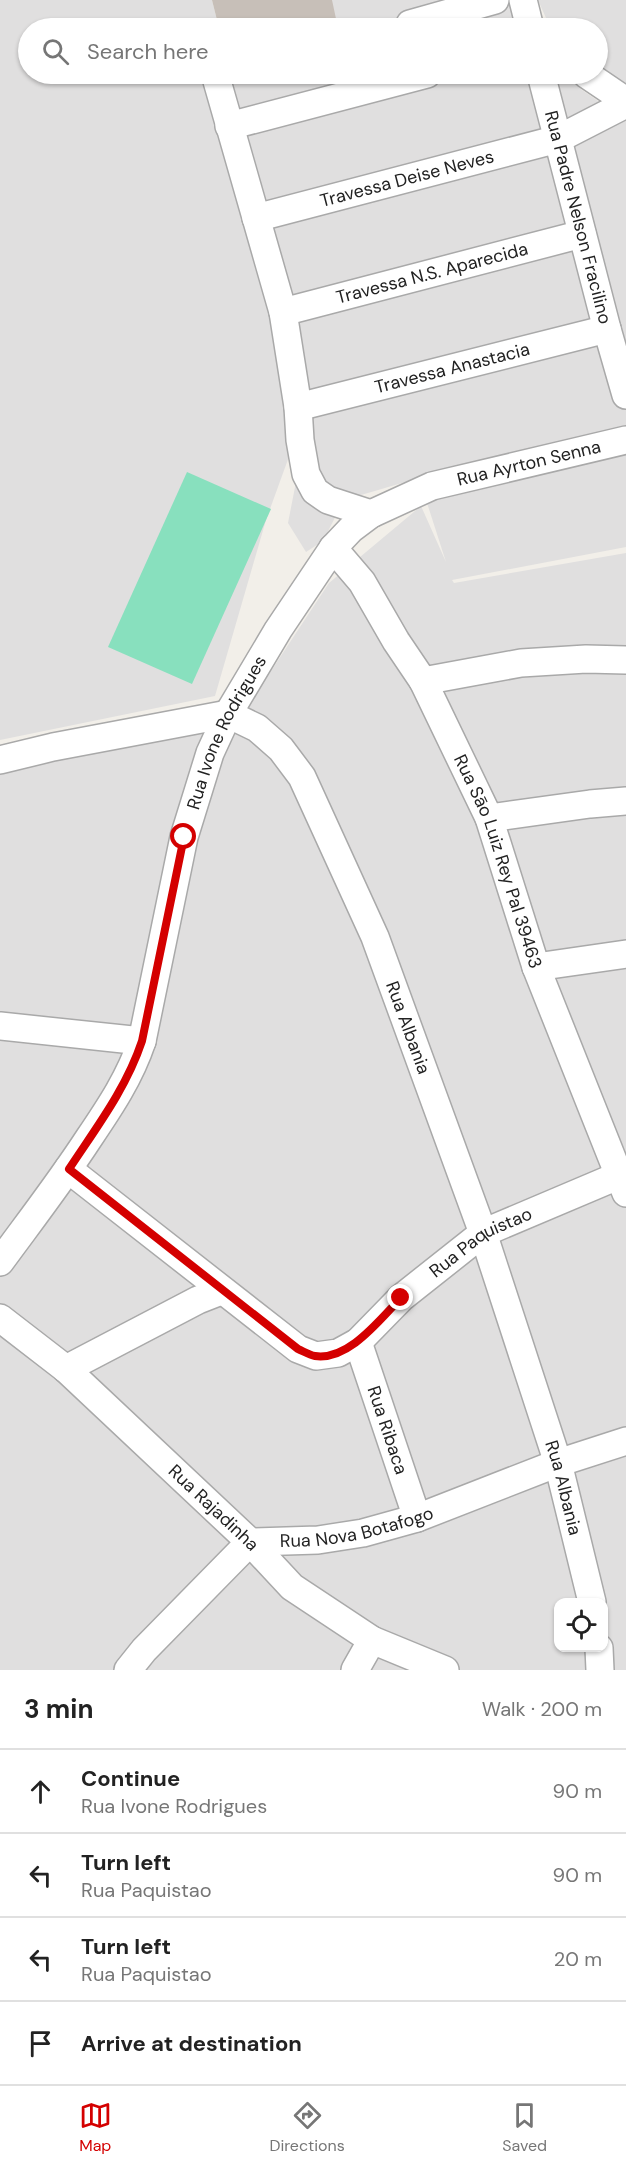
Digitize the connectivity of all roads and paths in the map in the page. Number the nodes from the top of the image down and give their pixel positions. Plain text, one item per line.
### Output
1 (495, 0) edge
2 (431, 18) edge
3 (218, 84) edge
4 (389, 84) edge
5 (544, 84) edge
6 (600, 84) edge
7 (626, 103) edge
8 (228, 126) junction
9 (558, 139) junction
10 (255, 218) junction
11 (582, 234) junction
12 (283, 312) junction
13 (606, 330) junction
14 (626, 395) edge
15 (298, 407) junction
16 (626, 440) edge
17 (432, 486) joint
18 (371, 514) junction
19 (333, 548) junction
20 (626, 660) edge
21 (423, 681) junction
22 (228, 714) junction
23 (0, 760) edge
24 (626, 801) edge
25 (489, 818) junction
26 (626, 954) edge
27 (536, 967) junction
28 (0, 1026) edge
29 (142, 1041) junction
30 (69, 1169) junction
31 (623, 1184) edge
32 (483, 1233) junction
33 (0, 1262) edge
34 (221, 1291) junction
35 (0, 1318) edge
36 (358, 1342) junction
37 (66, 1369) junction
38 (626, 1441) edge
39 (558, 1463) junction
40 (417, 1518) junction
41 (250, 1542) junction
42 (591, 1598) edge
43 (372, 1640) junction
44 (599, 1652) edge
45 (128, 1670) edge
46 (355, 1670) edge
47 (445, 1670) edge
48 (600, 1670) edge

1 - 2 street
3 - 8 street
4 - 8 street
5 - 9 street, Rua Padre Nelson Fracilino
6 - 7 street
7 - 9 street, Travessa Deise Neves
8 - 10 street
9 - 10 street, Travessa Deise Neves
9 - 11 street, Rua Padre Nelson Fracilino
10 - 12 street
11 - 12 street, Travessa N.S. Aparecida
11 - 13 street, Rua Padre Nelson Fracilino
12 - 15 street
13 - 14 street, Rua Padre Nelson Fracilino
13 - 15 street, Travessa Anastacia
15 - 18 street
16 - 17 street, Rua Ayrton Senna
17 - 18 street, Rua Ivone Rodrigues
18 - 19 street, Rua Ivone Rodrigues
19 - 21 street, Rua Sāo Luiz Rey Pal 39463
19 - 22 street, Rua Ivone Rodrigues
20 - 21 street
21 - 25 street, Rua Sāo Luiz Rey Pal 39463
22 - 23 street
22 - 29 street, Rua Ivone Rodrigues
22 - 32 street, Rua Albania
24 - 25 street
25 - 27 street, Rua Sāo Luiz Rey Pal 39463
26 - 27 street
27 - 31 street, Rua Sāo Luiz Rey Pal 39463
28 - 29 street
29 - 30 street, Rua Ivone Rodrigues
30 - 33 street, Rua Ivone Rodrigues
30 - 34 street, Rua Paquistao
31 - 32 street, Rua Paquistao
32 - 36 street, Rua Paquistao
32 - 39 street, Rua Albania
34 - 36 street, Rua Paquistao
34 - 37 street
35 - 37 street, Rua Rajadinha
36 - 40 street, Rua Ribaca
37 - 41 street, Rua Rajadinha
38 - 39 street, Rua Nova Botafogo
39 - 40 street, Rua Nova Botafogo
39 - 42 street, Rua Albania
40 - 41 street, Rua Nova Botafogo
41 - 43 street, Rua Rajadinha
41 - 45 street
43 - 46 street
43 - 47 street, Rua Rajadinha
44 - 48 street

